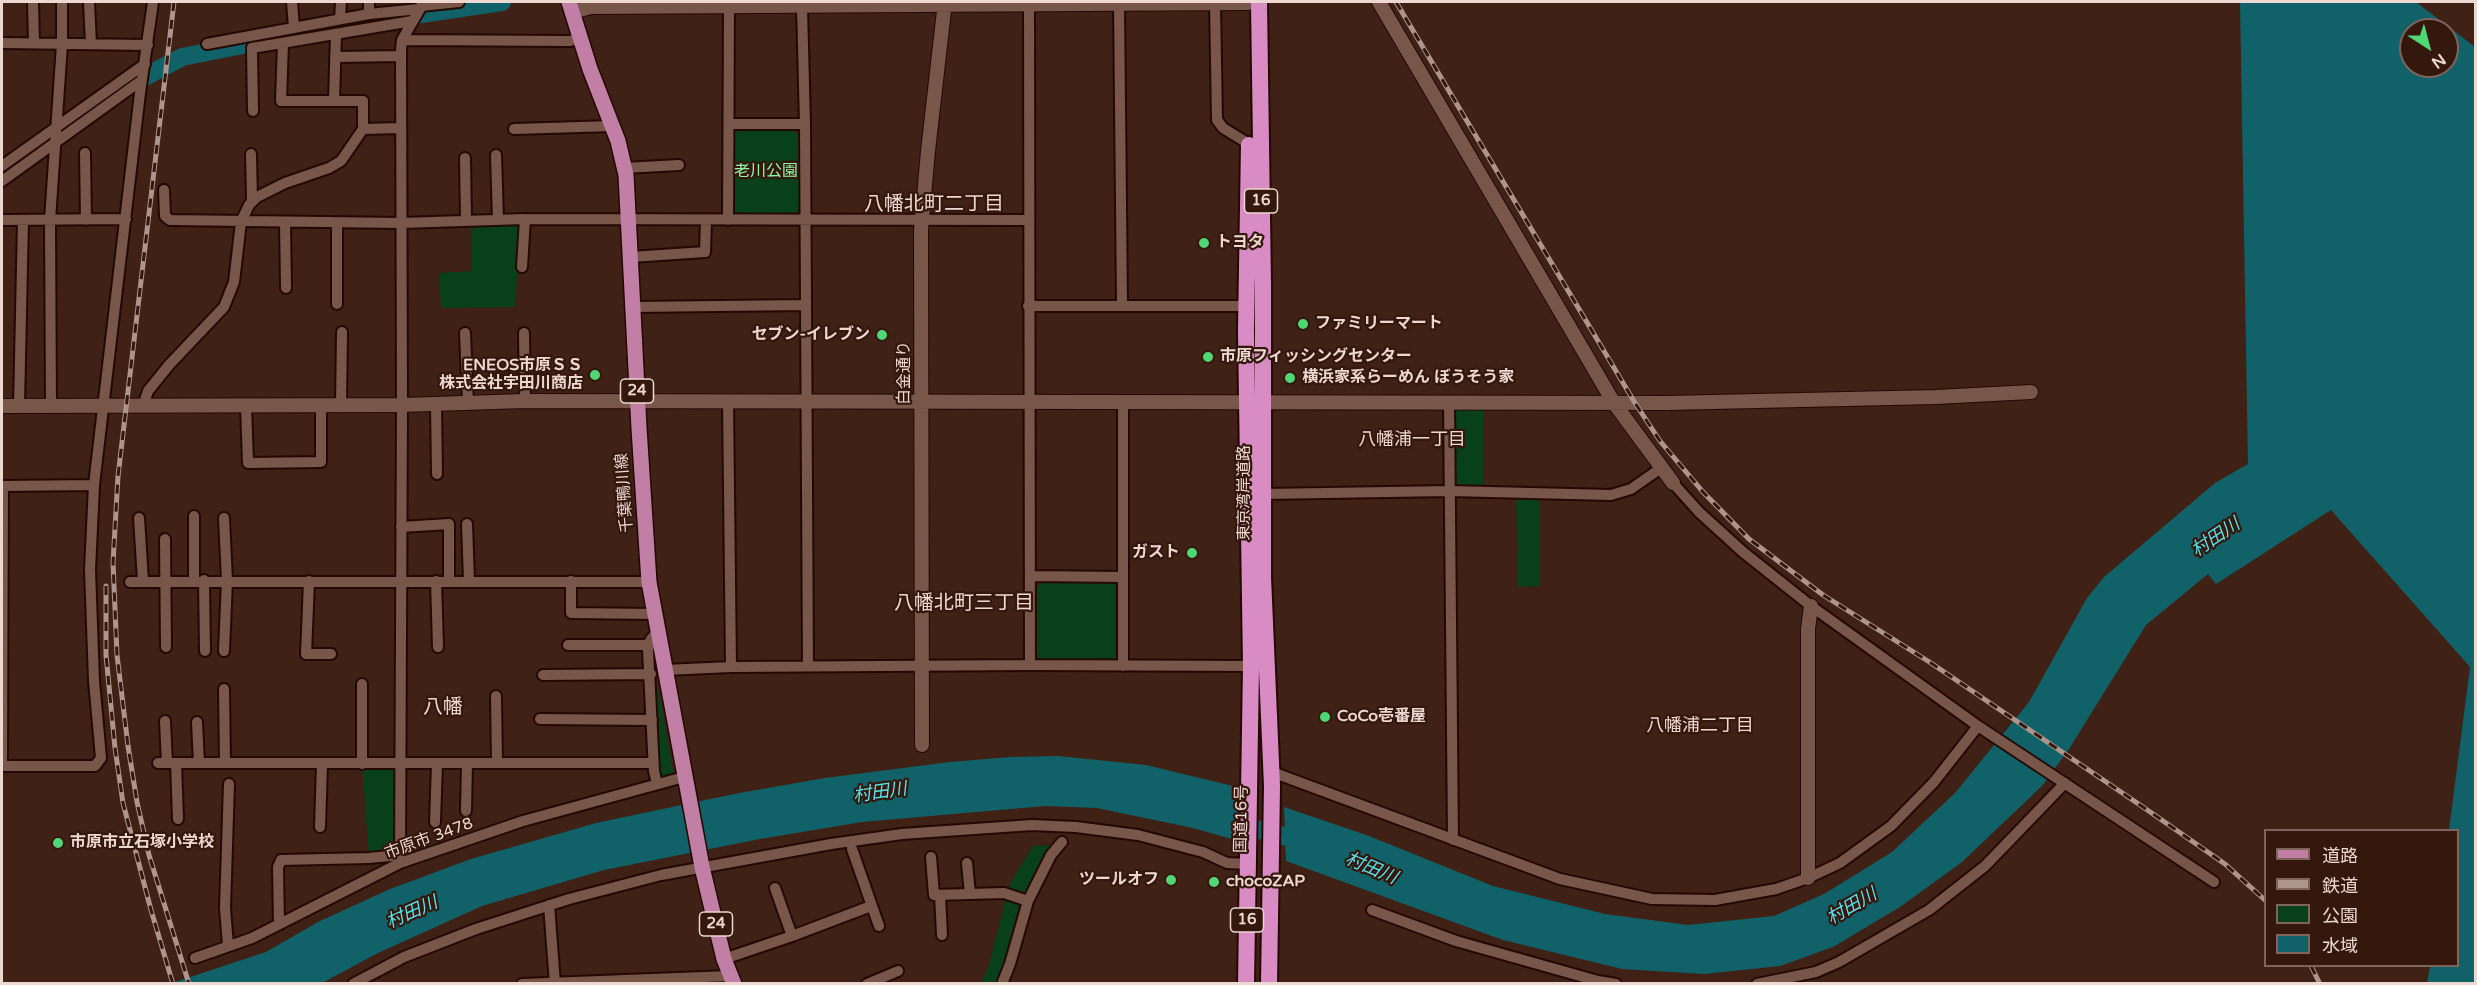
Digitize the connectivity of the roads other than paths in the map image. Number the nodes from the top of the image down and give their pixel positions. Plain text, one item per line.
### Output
1 (33, 2) edge
2 (62, 2) edge
3 (89, 2) edge
4 (153, 2) edge
5 (292, 2) edge
6 (341, 2) edge
7 (369, 2) edge
8 (459, 2) edge
9 (1252, 2) edge
10 (1380, 2) edge
11 (1119, 3) edge
12 (1215, 3) edge
13 (757, 4) edge
14 (826, 4) edge
15 (945, 4) edge
16 (1029, 5) junction
17 (570, 7) edge
18 (729, 7) junction
19 (802, 7) junction
20 (418, 11) edge
21 (369, 14) junction
22 (340, 19) junction
23 (294, 27) junction
24 (336, 34) junction
25 (580, 38) junction
26 (402, 40) junction
27 (283, 42) junction
28 (2, 43) edge
29 (33, 43) junction
30 (62, 44) junction
31 (90, 44) junction
32 (207, 44) dead end
33 (148, 45) junction
34 (401, 56) junction
35 (334, 57) junction
36 (145, 64) junction
37 (142, 80) junction
38 (334, 101) junction
39 (253, 111) dead end
40 (729, 124) junction
41 (805, 124) junction
42 (56, 126) junction
43 (613, 126) junction
44 (400, 128) junction
45 (363, 129) junction
46 (514, 129) dead end
47 (55, 144) junction
48 (1249, 144) junction
49 (85, 153) dead end
50 (251, 154) dead end
51 (496, 155) dead end
52 (465, 158) dead end
53 (679, 165) dead end
54 (2, 166) edge
55 (624, 168) junction
56 (2, 182) edge
57 (164, 190) dead end
58 (252, 201) junction
59 (126, 219) junction
60 (525, 219) junction
61 (2, 220) edge
62 (23, 220) junction
63 (50, 220) junction
64 (86, 220) junction
65 (498, 220) junction
66 (630, 220) junction
67 (706, 220) junction
68 (728, 220) junction
69 (806, 220) junction
70 (1028, 220) junction
71 (466, 221) junction
72 (922, 221) junction
73 (241, 222) junction
74 (285, 222) junction
75 (337, 223) junction
76 (401, 223) junction
77 (631, 257) junction
78 (522, 267) dead end
79 (286, 288) dead end
80 (337, 304) dead end
81 (805, 305) junction
82 (1122, 305) junction
83 (1028, 306) junction
84 (1247, 306) junction
85 (633, 307) junction
86 (342, 332) dead end
87 (465, 333) dead end
88 (524, 333) dead end
89 (2031, 392) dead end
90 (1029, 400) junction
91 (525, 401) junction
92 (638, 401) junction
93 (806, 401) junction
94 (921, 401) junction
95 (1122, 401) junction
96 (1255, 401) junction
97 (728, 402) junction
98 (468, 403) junction
99 (1614, 403) junction
100 (436, 404) junction
101 (1449, 404) junction
102 (246, 405) junction
103 (321, 405) junction
104 (341, 405) junction
105 (402, 405) junction
106 (2, 406) edge
107 (19, 406) junction
108 (51, 406) junction
109 (105, 406) junction
110 (143, 406) junction
111 (1661, 468) junction
112 (437, 474) dead end
113 (1673, 483) joint
114 (94, 485) junction
115 (2, 486) edge
116 (1449, 491) junction
117 (1263, 494) junction
118 (194, 516) dead end
119 (139, 518) dead end
120 (224, 518) dead end
121 (467, 524) dead end
122 (401, 527) junction
123 (165, 539) dead end
124 (1031, 576) junction
125 (1123, 577) junction
126 (167, 580) junction
127 (199, 580) junction
128 (227, 580) junction
129 (143, 581) junction
130 (309, 581) junction
131 (400, 581) junction
132 (436, 581) junction
133 (449, 581) junction
134 (469, 581) junction
135 (571, 581) junction
136 (130, 582) dead end
137 (649, 582) junction
138 (1811, 606) junction
139 (655, 614) junction
140 (654, 637) junction
141 (568, 645) dead end
142 (166, 647) dead end
143 (438, 647) dead end
144 (205, 651) dead end
145 (224, 651) dead end
146 (332, 654) dead end
147 (1030, 665) junction
148 (808, 666) junction
149 (922, 666) junction
150 (1123, 666) junction
151 (1251, 666) junction
152 (731, 667) junction
153 (657, 672) junction
154 (543, 675) dead end
155 (362, 684) dead end
156 (224, 689) dead end
157 (1268, 692) joint
158 (496, 696) dead end
159 (540, 719) dead end
160 (652, 720) junction
161 (165, 722) dead end
162 (197, 722) dead end
163 (1978, 726) junction
164 (922, 745) dead end
165 (167, 763) junction
166 (199, 763) junction
167 (225, 763) junction
168 (468, 763) junction
169 (497, 763) junction
170 (653, 763) junction
171 (322, 764) junction
172 (362, 764) junction
173 (401, 764) junction
174 (437, 764) junction
175 (2, 766) edge
176 (1264, 780) junction
177 (685, 782) junction
178 (2065, 783) junction
179 (229, 784) dead end
180 (657, 784) junction
181 (466, 811) dead end
182 (177, 819) dead end
183 (435, 822) dead end
184 (320, 827) dead end
185 (1453, 840) junction
186 (1062, 842) dead end
187 (852, 849) dead end
188 (931, 857) dead end
189 (400, 859) junction
190 (1256, 861) junction
191 (967, 863) dead end
192 (702, 865) junction
193 (1809, 878) junction
194 (2214, 882) dead end
195 (775, 888) dead end
196 (970, 894) junction
197 (940, 895) junction
198 (1028, 901) junction
199 (549, 905) junction
200 (871, 906) junction
201 (1372, 910) dead end
202 (279, 924) junction
203 (879, 926) dead end
204 (942, 935) dead end
205 (792, 936) junction
206 (228, 946) junction
207 (195, 958) dead end
208 (724, 959) junction
209 (898, 971) dead end
210 (732, 980) edge
211 (555, 983) edge
212 (353, 984) edge
213 (522, 984) edge
214 (867, 984) edge
215 (1002, 984) edge
216 (1246, 984) edge
217 (1258, 984) edge
218 (1269, 984) edge
219 (1616, 984) edge
220 (1757, 984) edge

1 - 29 street
2 - 30 street
3 - 31 street
4 - 33 street
5 - 23 street
6 - 22 street
7 - 21 street
8 - 20 street
9 - 12 street
9 - 48 highway, 東京湾岸道路 / 16
9 - 96 highway, 東京湾岸道路 / 16
10 - 99 street
11 - 12 street
11 - 16 street
11 - 82 street
12 - 48 street
13 - 18 street
13 - 19 street
14 - 15 street
14 - 19 street
15 - 16 street
15 - 72 street, 白金通り
16 - 70 street
17 - 18 street
17 - 25 main road, 千葉鴨川線 / 24
18 - 40 street
19 - 41 street
20 - 21 street
20 - 24 street
20 - 26 street
21 - 22 street
22 - 23 street
23 - 32 street
24 - 27 street
24 - 35 street
25 - 26 street
25 - 43 main road, 千葉鴨川線 / 24
26 - 34 street
27 - 38 street
27 - 39 street
28 - 29 street
29 - 30 street
30 - 31 street
30 - 42 street
31 - 33 street
33 - 36 street
34 - 35 street
34 - 44 street
35 - 38 street
36 - 37 street
36 - 42 street
37 - 47 street
37 - 59 street
38 - 45 street
40 - 41 street
40 - 68 street
41 - 69 street
42 - 47 street
42 - 54 street
43 - 46 street
43 - 55 main road, 千葉鴨川線 / 24
44 - 45 street
44 - 76 street
45 - 58 street
47 - 56 street
47 - 63 street
48 - 84 highway, 東京湾岸道路 / 16
49 - 64 street
50 - 58 street
51 - 65 street
52 - 71 street
53 - 55 street
55 - 66 main road, 千葉鴨川線 / 24
57 - 73 street
58 - 73 street
59 - 64 street
59 - 109 street
60 - 65 street
60 - 66 street
60 - 78 street
61 - 62 street
62 - 63 street
62 - 107 street
63 - 64 street
63 - 108 street
65 - 71 street
66 - 67 street
66 - 77 main road, 千葉鴨川線 / 24
67 - 68 street
67 - 77 street
68 - 69 street
69 - 72 street
69 - 81 street
70 - 72 street
70 - 83 street
71 - 76 street
72 - 94 street, 白金通り
73 - 74 street
73 - 110 street
74 - 75 street
74 - 79 street
75 - 76 street
75 - 80 street
76 - 105 street
77 - 85 main road, 千葉鴨川線 / 24
81 - 85 street
81 - 93 street
82 - 83 street
82 - 84 street
83 - 90 street
84 - 96 highway, 東京湾岸道路 / 16
85 - 92 main road, 千葉鴨川線 / 24
86 - 104 street
87 - 98 street
88 - 91 street
89 - 99 street
90 - 94 street
90 - 95 street
90 - 124 street
91 - 92 street
91 - 98 street
92 - 97 street
92 - 137 main road, 千葉鴨川線 / 24
93 - 94 street
93 - 97 street
93 - 148 street
94 - 149 street, 白金通り
95 - 96 street
95 - 125 street
96 - 101 street
96 - 117 highway, 東京湾岸道路 / 16
96 - 151 highway, 東京湾岸道路 / 16
97 - 152 street
98 - 100 street
99 - 101 street
99 - 111 street
100 - 105 street
100 - 112 street
101 - 116 street
102 - 103 street
102 - 103 street
102 - 110 street
103 - 104 street
104 - 105 street
105 - 122 street
106 - 107 street
107 - 108 street
108 - 109 street
109 - 110 street
109 - 114 street
111 - 113 street
111 - 116 street
113 - 138 street
114 - 115 street
114 - 175 street
115 - 175 street
116 - 117 street
116 - 185 street
117 - 157 highway, 東京湾岸道路 / 16
118 - 127 street
119 - 129 street
120 - 128 street
121 - 134 street
122 - 131 street
122 - 133 street
123 - 126 street
124 - 125 street
124 - 147 street
125 - 150 street
126 - 127 street
126 - 129 street
126 - 142 street
127 - 128 street
127 - 144 street
128 - 130 street
128 - 145 street
129 - 136 street
130 - 131 street
130 - 146 street
131 - 132 street
131 - 173 street
132 - 133 street
132 - 143 street
133 - 134 street
134 - 135 street
135 - 137 street
135 - 139 street
137 - 139 main road, 千葉鴨川線 / 24
138 - 163 street
138 - 193 street
139 - 140 main road, 千葉鴨川線 / 24
140 - 141 street
140 - 153 main road, 千葉鴨川線 / 24
147 - 149 street
147 - 150 street
148 - 149 street
148 - 152 street
149 - 164 street, 白金通り
150 - 151 street
151 - 176 highway, 東京湾岸道路 / 16
152 - 153 street
153 - 154 street
153 - 160 street
153 - 177 main road, 千葉鴨川線 / 24
155 - 172 street
156 - 167 street
157 - 176 highway, 国道16号 / 16
158 - 169 street
159 - 160 street
160 - 170 street
161 - 165 street
162 - 166 street
163 - 178 street
163 - 193 street
165 - 166 street
165 - 182 street
166 - 167 street
167 - 171 street
168 - 169 street
168 - 174 street
168 - 181 street
169 - 170 street
170 - 180 street
171 - 172 street
171 - 184 street
172 - 173 street
173 - 174 street
173 - 189 street
174 - 183 street
176 - 185 street
176 - 190 highway, 東京湾岸道路 / 16
176 - 190 highway, 東京湾岸道路 / 16
177 - 180 street, 市原市 3478
177 - 192 main road, 千葉鴨川線 / 24
178 - 194 street
178 - 220 street
179 - 206 street
180 - 189 street, 市原市 3478
185 - 193 street
186 - 198 street
187 - 200 street
188 - 197 street
189 - 202 street, 市原市 3478
189 - 202 street
190 - 192 street
190 - 216 highway, 東京湾岸道路 / 16
190 - 217 highway, 国道16号 / 16
190 - 218 highway, 東京湾岸道路 / 16
191 - 196 street
192 - 199 street
192 - 208 main road, 千葉鴨川線 / 24
195 - 205 street
196 - 197 street
196 - 198 street
197 - 204 street
198 - 215 street
199 - 211 street
199 - 212 street
200 - 203 street
200 - 205 street
201 - 219 street
202 - 206 street, 市原市 3478
205 - 208 street
206 - 207 street, 市原市 3478
208 - 210 main road, 千葉鴨川線 / 24
209 - 214 street
210 - 211 street
211 - 213 street

